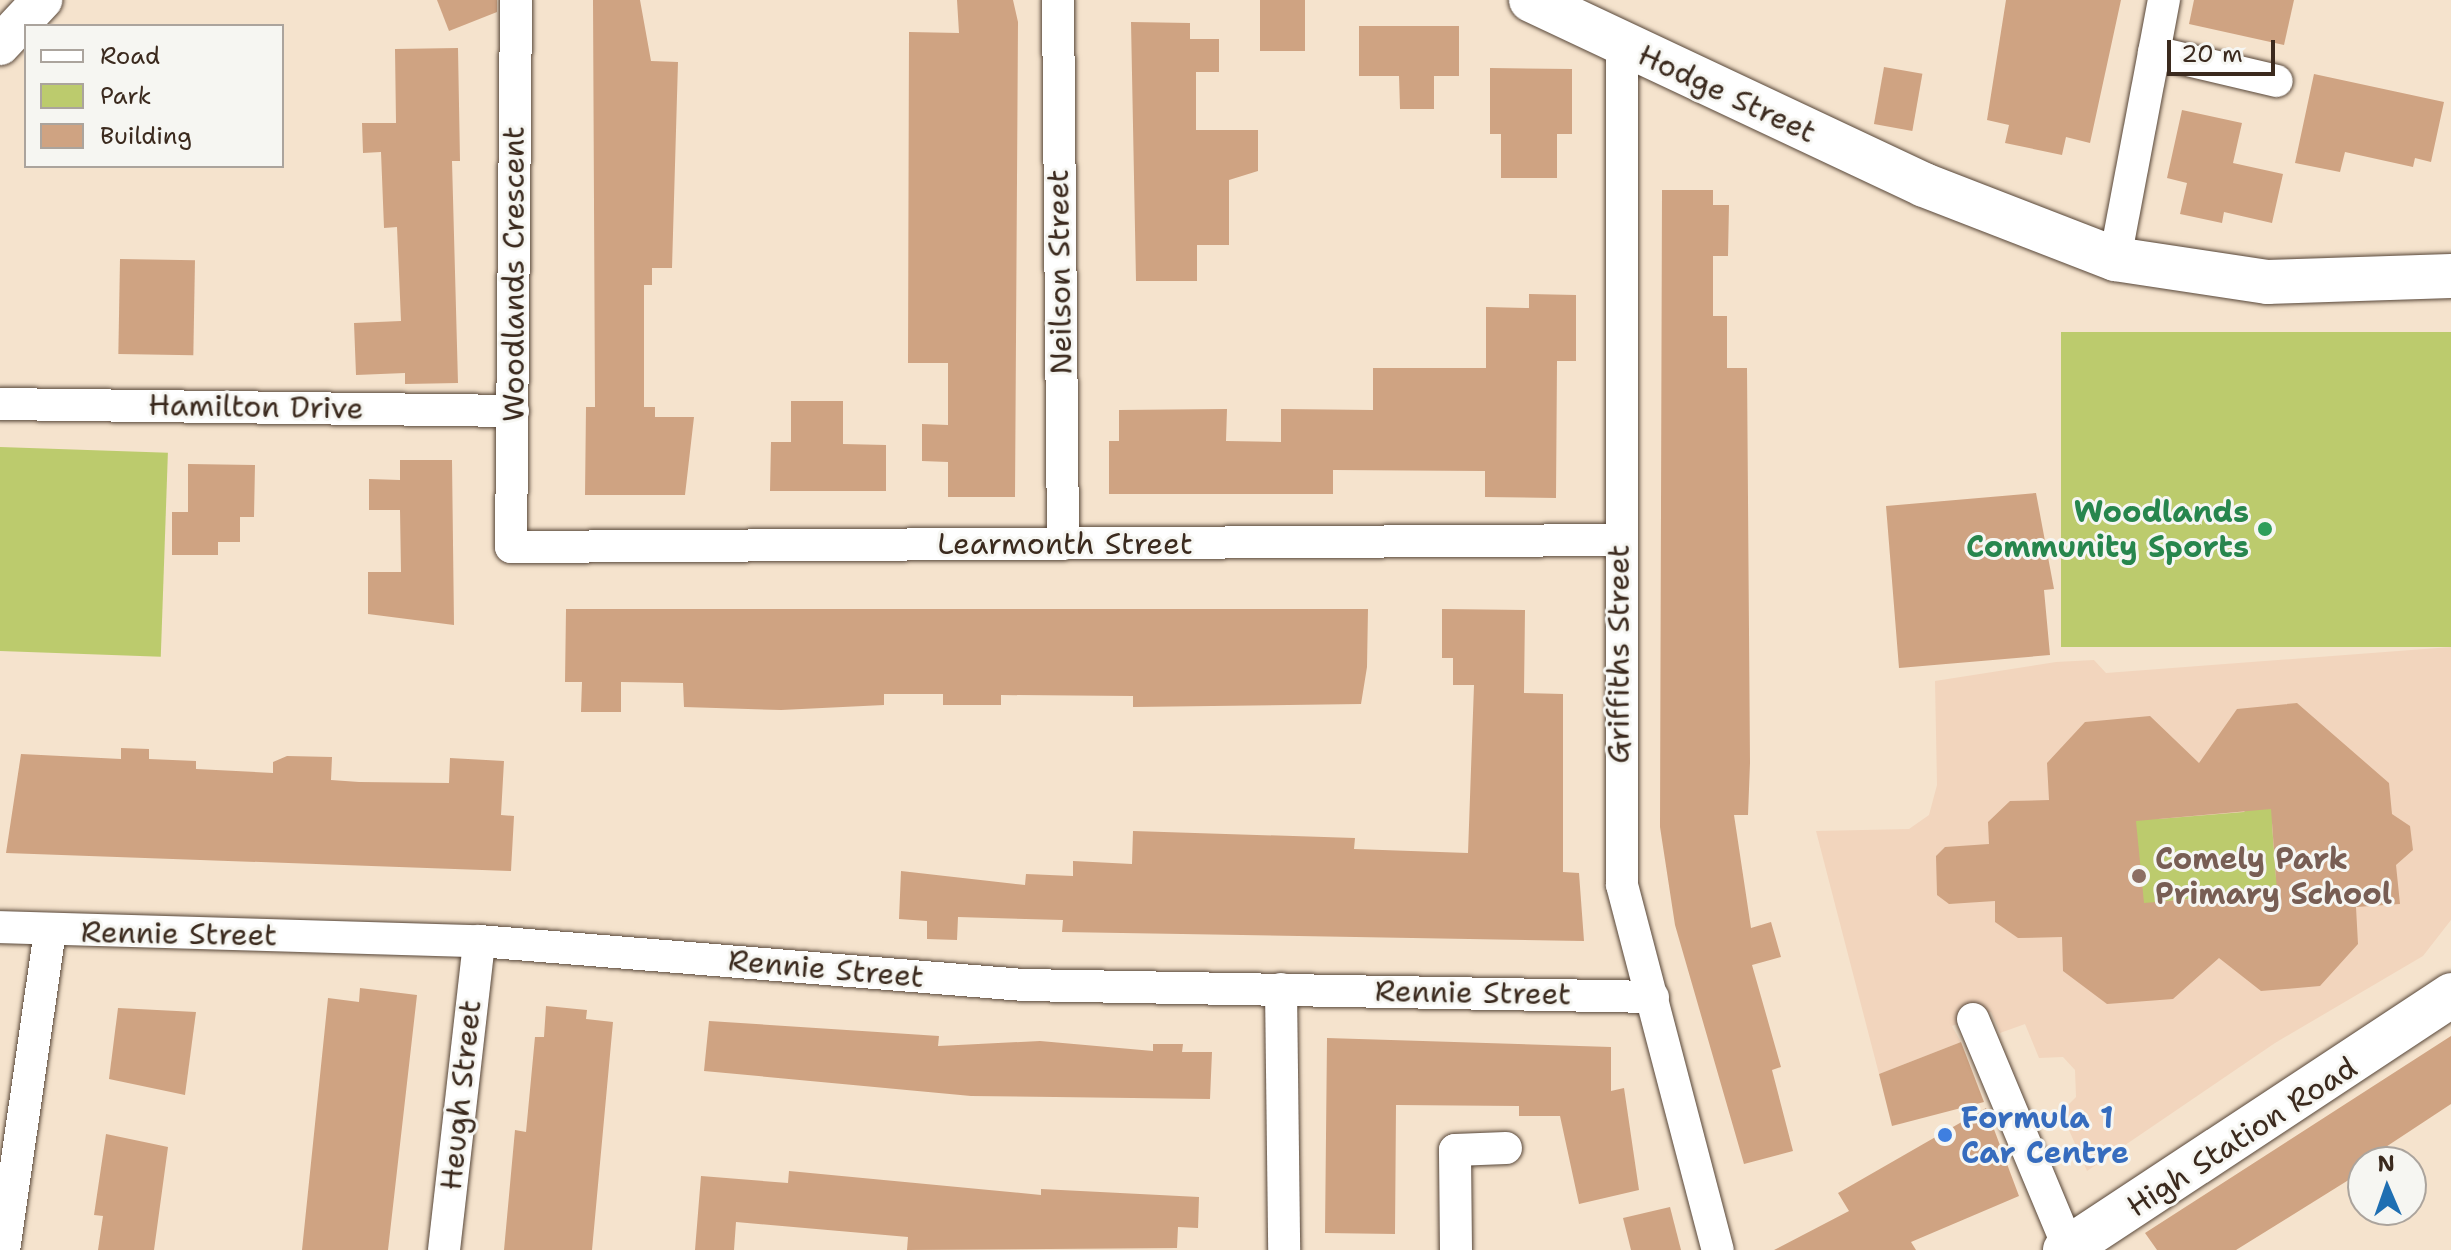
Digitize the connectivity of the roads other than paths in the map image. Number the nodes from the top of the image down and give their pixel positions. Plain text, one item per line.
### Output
1 (42, 0) edge
2 (516, 0) edge
3 (1058, 0) edge
4 (1531, 0) edge
5 (2164, 0) edge
6 (0, 45) edge
7 (1622, 46) junction
8 (2154, 52) junction
9 (2277, 81) dead end
10 (2115, 259) junction
11 (2451, 276) edge
12 (0, 404) edge
13 (513, 411) junction
14 (1619, 540) junction
15 (1063, 544) junction
16 (511, 547) joint
17 (0, 927) edge
18 (50, 931) junction
19 (479, 941) junction
20 (1281, 989) junction
21 (2451, 995) edge
22 (1653, 997) junction
23 (1973, 1019) dead end
24 (1506, 1148) dead end
25 (2067, 1249) edge
26 (4, 1250) edge
27 (444, 1250) edge
28 (1284, 1250) edge
29 (1456, 1250) edge
30 (1718, 1250) edge

1 - 6 street
2 - 13 street, Woodlands Crescent
3 - 15 street, Neilson Street
4 - 7 main road, Hodge Street
5 - 8 street
7 - 10 main road, Hodge Street
7 - 14 street, Griffiths Street
8 - 9 street
8 - 10 street
10 - 11 main road, Hodge Street
12 - 13 street, Hamilton Drive
13 - 16 street, Woodlands Crescent
14 - 15 street, Learmonth Street
14 - 22 street, Griffiths Street
15 - 16 street, Learmonth Street
17 - 18 street, Rennie Street
18 - 19 street, Rennie Street
18 - 26 street
19 - 20 street, Rennie Street
19 - 27 street, Heugh Street
20 - 22 street, Rennie Street
20 - 28 street
21 - 25 main road, High Station Road
22 - 30 street, Griffiths Street
23 - 25 street
24 - 29 street

